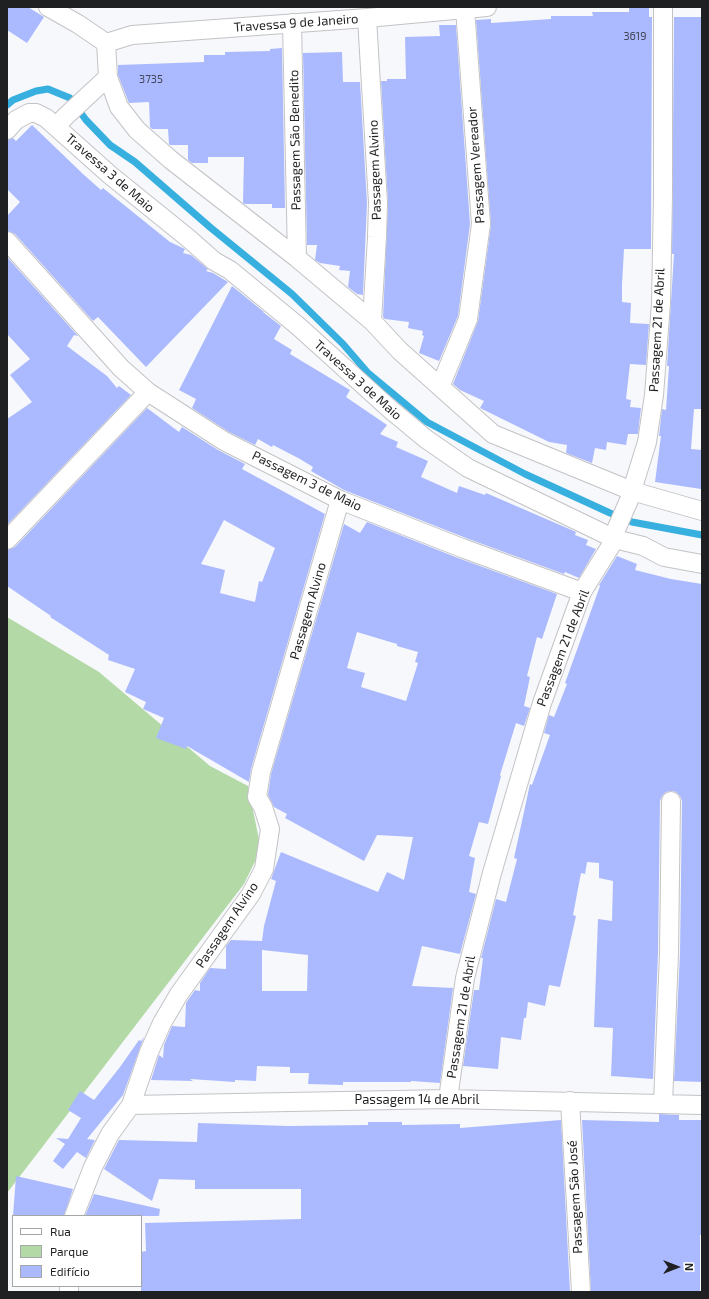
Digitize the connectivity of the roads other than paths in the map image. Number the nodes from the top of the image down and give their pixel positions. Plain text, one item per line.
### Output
1 (48, 7) edge
2 (486, 7) edge
3 (663, 7) edge
4 (465, 9) junction
5 (367, 18) junction
6 (292, 23) junction
7 (106, 43) junction
8 (106, 79) junction
9 (62, 120) junction
10 (7, 130) edge
11 (7, 241) edge
12 (297, 258) junction
13 (372, 321) junction
14 (440, 387) junction
15 (148, 392) junction
16 (630, 496) junction
17 (340, 500) junction
18 (702, 511) edge
19 (615, 535) junction
20 (7, 540) edge
21 (702, 564) edge
22 (582, 592) junction
23 (671, 801) dead end
24 (448, 1099) junction
25 (570, 1101) junction
26 (663, 1104) junction
27 (131, 1105) junction
28 (702, 1105) edge
29 (74, 1215) edge
30 (581, 1292) edge

1 - 7 street
2 - 4 street, Travessa 9 de Janeiro
3 - 16 street, Passagem 21 de Abril
4 - 5 street, Travessa 9 de Janeiro
4 - 14 street, Passagem Vereador
5 - 6 street, Travessa 9 de Janeiro
5 - 13 street, Passagem Alvino
6 - 7 street, Travessa 9 de Janeiro
6 - 12 street, Passagem São Benedito
7 - 8 street
8 - 9 street
8 - 12 street
9 - 10 street
9 - 19 street, Travessa 3 de Maio
11 - 15 street, Passagem 3 de Maio
12 - 13 street
13 - 14 street
14 - 16 street
15 - 17 street, Passagem 3 de Maio
15 - 20 street
16 - 18 street
16 - 19 street, Passagem 21 de Abril
17 - 22 street, Passagem 3 de Maio
17 - 27 street, Passagem Alvino
19 - 21 street, Travessa 3 de Maio
19 - 22 street, Passagem 21 de Abril
22 - 24 street, Passagem 21 de Abril
23 - 26 street
24 - 25 street, Passagem 14 de Abril
24 - 27 street, Passagem 14 de Abril
25 - 26 street, Passagem 14 de Abril
25 - 30 street, Passagem São José
26 - 28 street, Passagem 14 de Abril
27 - 29 street, Passagem Alvino

